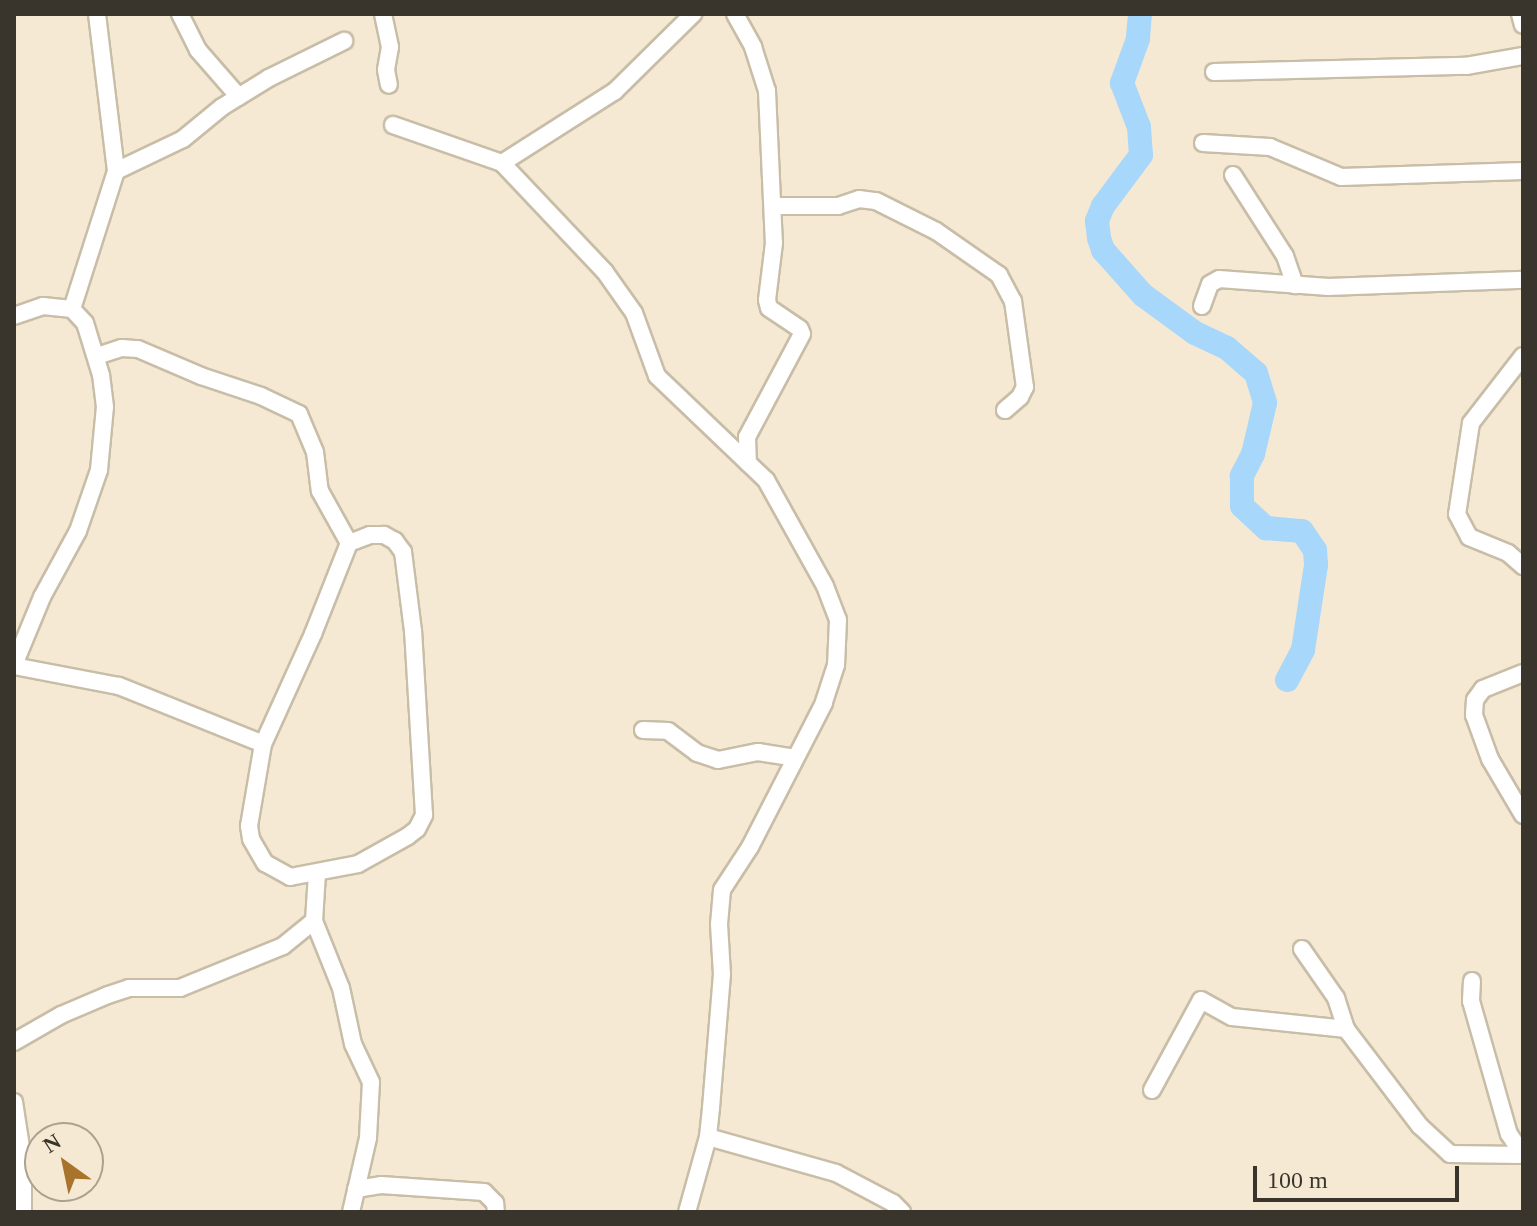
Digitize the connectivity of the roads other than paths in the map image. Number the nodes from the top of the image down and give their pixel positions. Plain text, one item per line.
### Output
1 (97, 14) edge
2 (180, 14) edge
3 (383, 14) edge
4 (693, 14) edge
5 (735, 14) edge
6 (1520, 14) edge
7 (1523, 25) edge
8 (344, 41) dead end
9 (1523, 56) edge
10 (1214, 72) dead end
11 (389, 85) dead end
12 (239, 97) junction
13 (393, 125) dead end
14 (1203, 143) dead end
15 (502, 163) junction
16 (116, 171) junction
17 (1523, 171) edge
18 (1233, 175) dead end
19 (773, 206) junction
20 (1523, 280) edge
21 (1295, 285) junction
22 (1202, 306) dead end
23 (72, 309) junction
24 (14, 316) edge
25 (97, 356) junction
26 (1523, 356) edge
27 (1005, 410) dead end
28 (748, 463) junction
29 (349, 543) junction
30 (1523, 566) edge
31 (14, 666) edge
32 (1523, 673) edge
33 (643, 730) dead end
34 (263, 744) junction
35 (794, 758) junction
36 (1523, 815) edge
37 (317, 873) junction
38 (314, 921) junction
39 (1302, 949) dead end
40 (1472, 981) dead end
41 (1346, 1029) junction
42 (14, 1042) edge
43 (1152, 1090) dead end
44 (14, 1102) edge
45 (708, 1137) junction
46 (1523, 1155) edge
47 (356, 1189) junction
48 (23, 1212) edge
49 (351, 1212) edge
50 (496, 1212) edge
51 (687, 1212) edge
52 (902, 1212) edge

1 - 16 street
2 - 12 street
3 - 11 street
4 - 15 street
5 - 19 street
6 - 7 street
8 - 12 street
9 - 10 street
12 - 16 street
13 - 15 street
14 - 17 street
15 - 28 street
16 - 23 street
18 - 21 street
19 - 27 street
19 - 28 street
20 - 21 street
21 - 22 street
23 - 24 street
23 - 25 street
25 - 29 street
25 - 31 street
26 - 30 street
28 - 35 street
29 - 34 street
29 - 37 street
31 - 34 street
32 - 36 street
33 - 35 street
34 - 37 street
35 - 45 street
37 - 38 street
38 - 42 street
38 - 47 street
39 - 41 street
40 - 46 street
41 - 43 street
41 - 46 street
44 - 48 street
45 - 51 street
45 - 52 street
47 - 49 street
47 - 50 street

